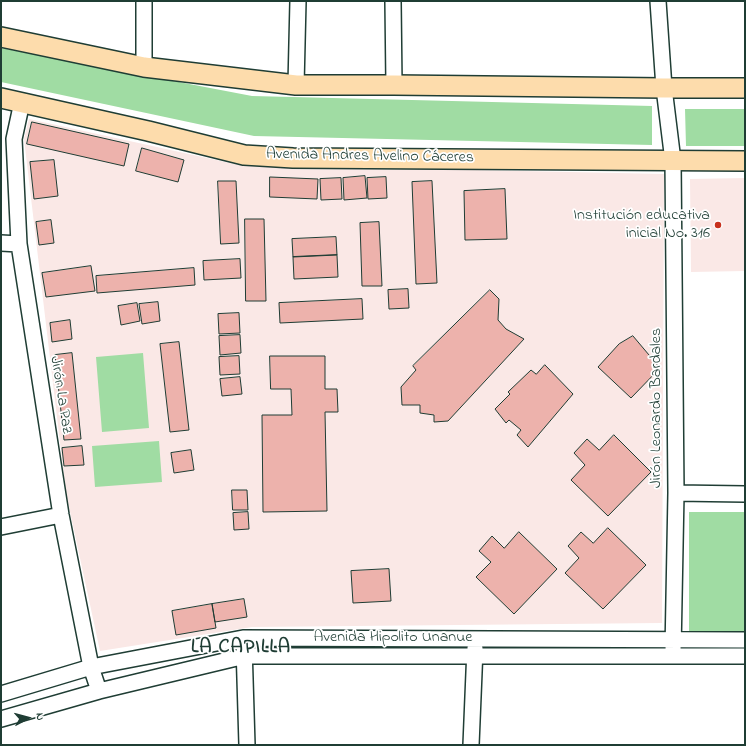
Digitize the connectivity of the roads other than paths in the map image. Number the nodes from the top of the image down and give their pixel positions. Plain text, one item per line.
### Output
1 (144, 1) edge
2 (298, 1) edge
3 (393, 1) edge
4 (658, 1) edge
5 (1, 37) edge
6 (144, 67) junction
7 (296, 85) junction
8 (394, 85) junction
9 (664, 88) junction
10 (745, 88) edge
11 (1, 98) edge
12 (22, 102) junction
13 (673, 161) junction
14 (745, 161) edge
15 (1, 243) edge
16 (19, 244) junction
17 (676, 493) junction
18 (745, 494) edge
19 (61, 515) junction
20 (1, 527) edge
21 (243, 638) junction
22 (475, 639) junction
23 (673, 640) junction
24 (745, 640) edge
25 (245, 656) junction
26 (673, 656) junction
27 (745, 656) edge
28 (475, 657) junction
29 (92, 668) junction
30 (61, 676) junction
31 (99, 690) junction
32 (1, 694) edge
33 (69, 700) junction
34 (1, 719) edge
35 (247, 745) edge
36 (471, 745) edge

1 - 6 street
2 - 7 street
3 - 8 street
4 - 9 street, Jirón Leonardo Bardales
5 - 6 main road
6 - 7 main road
7 - 8 main road
8 - 9 main road
9 - 10 main road
9 - 13 street, Jirón Leonardo Bardales
11 - 12 main road, Avenida Andres Avelino Cáceres
12 - 13 main road, Avenida Andres Avelino Cáceres
12 - 16 street, Jirón La Paz
13 - 14 main road, Avenida Andres Avelino Cáceres
13 - 17 street, Jirón Leonardo Bardales
15 - 16 street
16 - 19 street, Jirón La Paz
17 - 18 street
17 - 23 street, Jirón Leonardo Bardales
19 - 20 street
19 - 29 street, Jirón La Paz
21 - 22 street, Avenida Hipolito Unanue
21 - 25 street
21 - 29 street, Avenida Hipolito Unanue
22 - 23 street, Avenida Hipolito Unanue
22 - 28 street
23 - 24 street, Avenida Hipolito Unanue
23 - 26 street, Jirón Leonardo Bardales
25 - 28 street, Avenida Hipolito Unanue
25 - 31 street, Avenida Hipolito Unanue
25 - 35 street
26 - 27 street, Avenida Hipolito Unanue
26 - 28 street, Avenida Hipolito Unanue
28 - 36 street
29 - 30 street, Avenida Hipolito Unanue
29 - 31 street, Jirón La Paz
30 - 32 street, Avenida Hipolito Unanue
30 - 33 street
31 - 33 street, Avenida Hipolito Unanue
33 - 34 street, Avenida Hipolito Unanue

